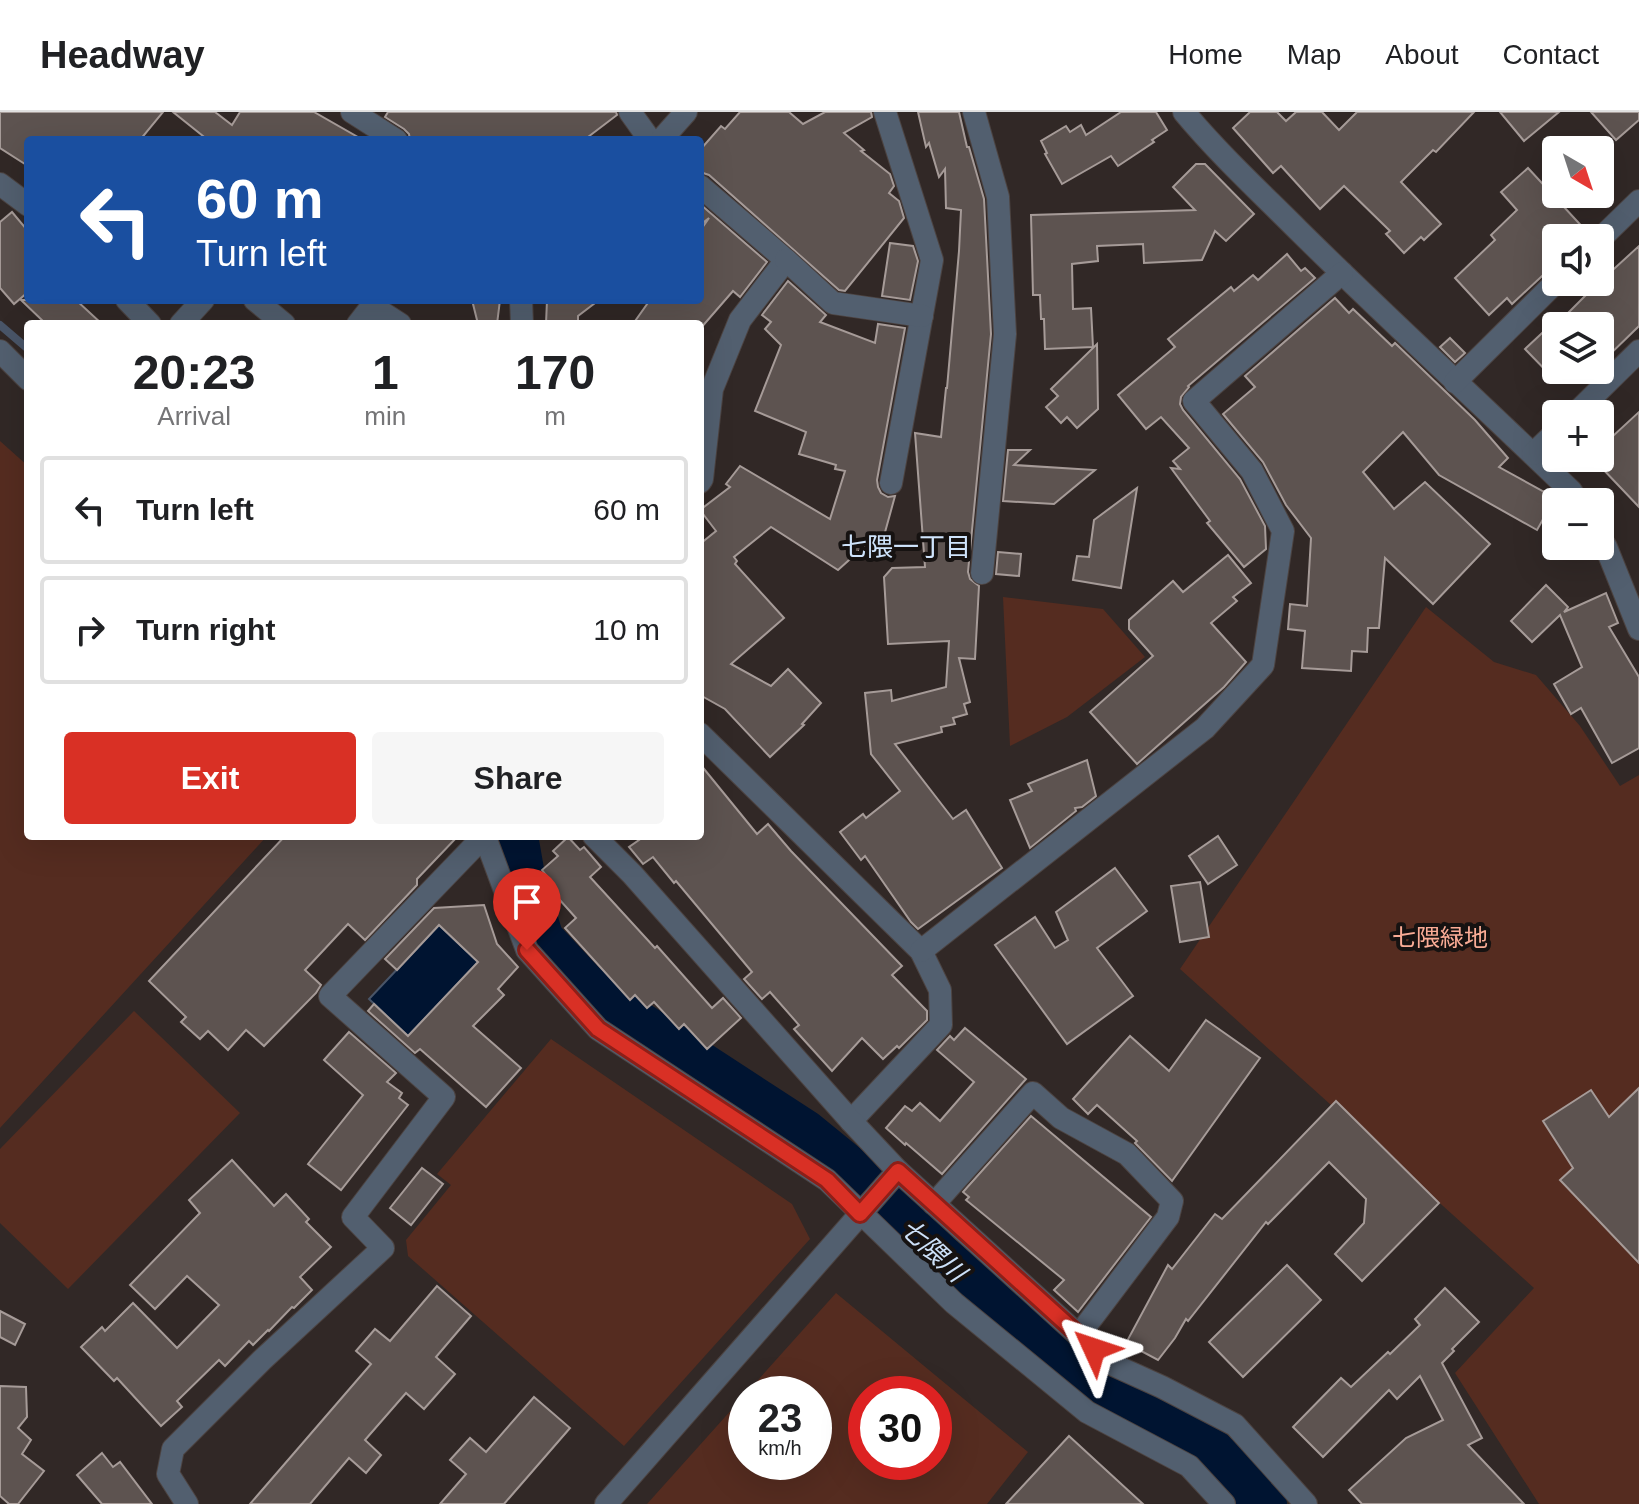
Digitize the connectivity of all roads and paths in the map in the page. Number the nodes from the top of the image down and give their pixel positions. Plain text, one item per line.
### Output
1 (352, 112) edge
2 (630, 112) edge
3 (686, 112) edge
4 (885, 112) edge
5 (974, 112) edge
6 (1184, 112) edge
7 (390, 136) edge
8 (647, 136) edge
9 (665, 136) edge
10 (0, 184) edge
11 (704, 189) edge
12 (1639, 201) edge
13 (24, 202) edge
14 (1614, 225) edge
15 (786, 260) junction
16 (1342, 273) junction
17 (1542, 296) edge
18 (131, 304) edge
19 (199, 304) edge
20 (260, 304) edge
21 (922, 316) junction
22 (146, 320) edge
23 (185, 320) edge
24 (279, 320) edge
25 (361, 320) edge
26 (394, 320) edge
27 (0, 351) edge
28 (1639, 351) edge
29 (24, 375) edge
30 (1455, 382) junction
31 (1589, 400) edge
32 (1542, 445) edge
33 (1533, 454) junction
34 (704, 461) edge
35 (891, 483) dead end
36 (1568, 488) edge
37 (1611, 560) edge
38 (982, 573) dead end
39 (1639, 629) edge
40 (704, 738) edge
41 (480, 840) edge
42 (486, 840) edge
43 (598, 840) edge
44 (921, 951) junction
45 (851, 1121) junction
46 (898, 1171) junction
47 (934, 1204) junction
48 (860, 1214) junction
49 (1079, 1335) junction
50 (187, 1504) edge
51 (606, 1504) edge
52 (1224, 1504) edge
53 (1306, 1504) edge

1 - 7 street
2 - 8 street
3 - 9 street
4 - 21 street
5 - 38 street
6 - 16 street
10 - 13 street
11 - 15 street
12 - 14 street
15 - 21 street
15 - 34 street
16 - 30 street
16 - 44 street
17 - 30 street
18 - 22 street
19 - 23 street
20 - 24 street
21 - 35 street
25 - 26 street
27 - 29 street
28 - 31 street
30 - 33 street
32 - 33 street
33 - 36 street
37 - 39 street
40 - 44 street
41 - 50 street
42 - 48 street
43 - 45 street
44 - 45 street
45 - 46 street
46 - 47 street
46 - 48 street
47 - 49 street
47 - 49 street
48 - 51 street
48 - 52 street
49 - 53 street

